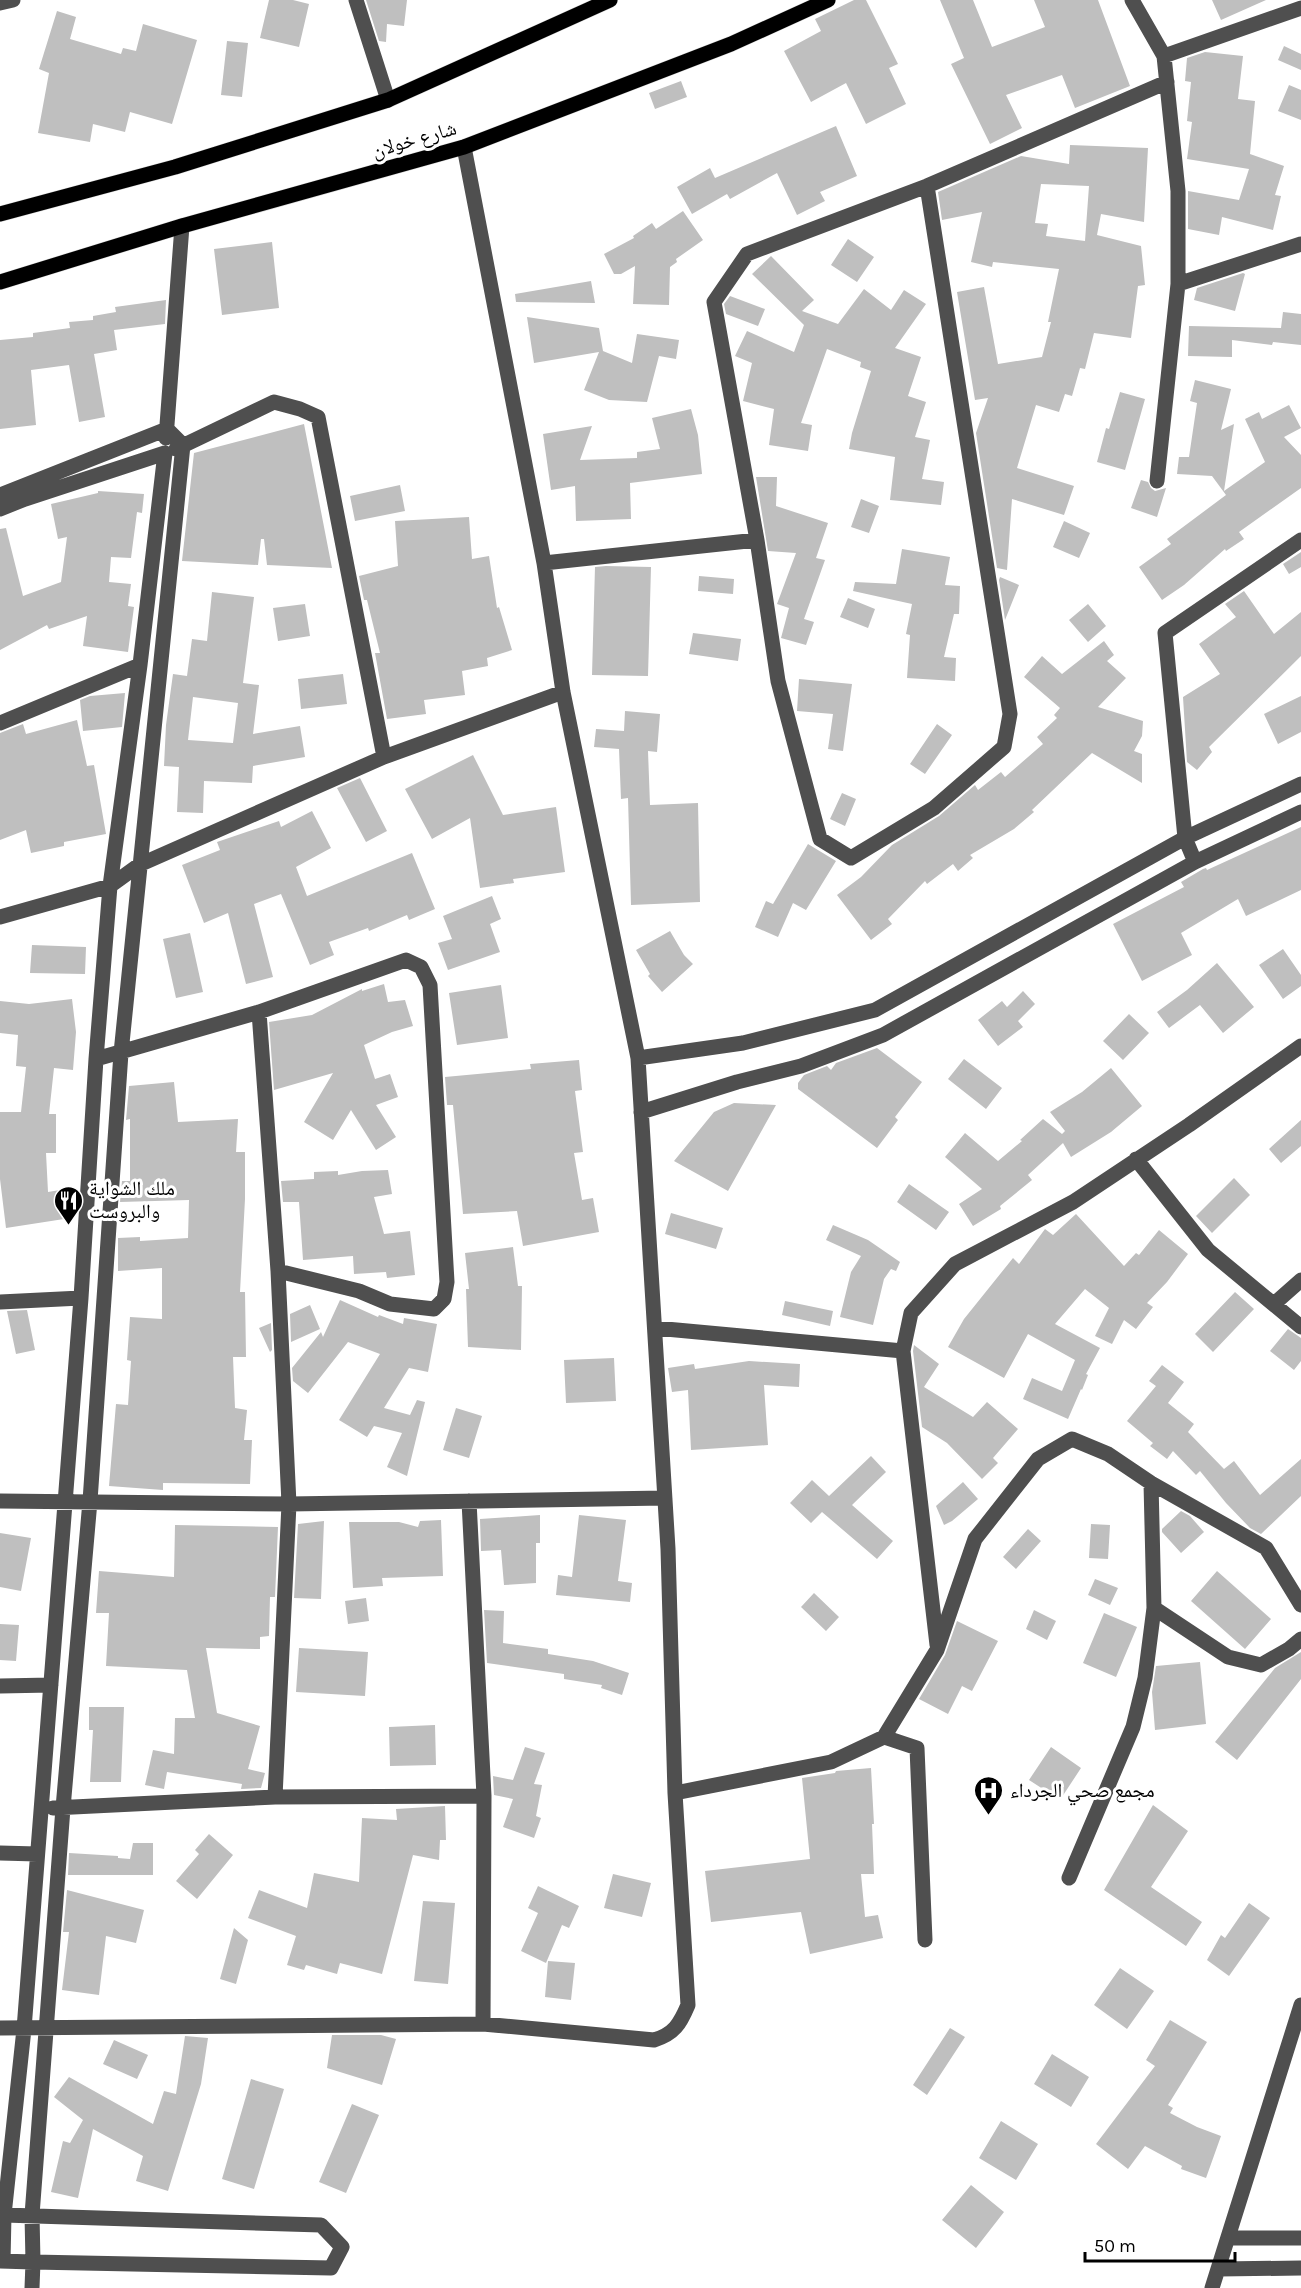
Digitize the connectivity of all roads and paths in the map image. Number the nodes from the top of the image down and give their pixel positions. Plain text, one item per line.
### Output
1 (13, 0) edge
2 (356, 0) edge
3 (610, 0) edge
4 (828, 0) edge
5 (1132, 0) edge
6 (0, 3) edge
7 (580, 6) edge
8 (1301, 8) edge
9 (1164, 56) junction
10 (1167, 82) junction
11 (388, 100) junction
12 (464, 147) junction
13 (927, 186) junction
14 (0, 214) edge
15 (182, 226) junction
16 (1301, 244) edge
17 (0, 282) edge
18 (1178, 284) junction
19 (166, 429) junction
20 (183, 446) junction
21 (165, 453) junction
22 (1157, 481) dead end
23 (0, 495) edge
24 (0, 509) edge
25 (757, 540) junction
26 (1301, 540) edge
27 (544, 563) junction
28 (140, 665) junction
29 (563, 692) junction
30 (0, 723) edge
31 (384, 757) junction
32 (1301, 784) edge
33 (1301, 812) edge
34 (1185, 838) junction
35 (1195, 862) junction
36 (139, 865) junction
37 (110, 886) junction
38 (0, 917) edge
39 (259, 1012) junction
40 (1301, 1046) edge
41 (121, 1053) junction
42 (638, 1058) junction
43 (96, 1059) junction
44 (642, 1112) junction
45 (1137, 1159) junction
46 (278, 1271) junction
47 (1301, 1280) edge
48 (81, 1298) junction
49 (0, 1302) edge
50 (1274, 1304) junction
51 (1301, 1327) edge
52 (655, 1328) junction
53 (903, 1351) junction
54 (1151, 1483) junction
55 (665, 1498) junction
56 (0, 1501) edge
57 (65, 1501) junction
58 (90, 1501) junction
59 (469, 1501) junction
60 (289, 1504) junction
61 (1301, 1605) edge
62 (1154, 1608) junction
63 (1301, 1639) edge
64 (938, 1650) junction
65 (51, 1685) junction
66 (0, 1686) edge
67 (884, 1737) junction
68 (675, 1793) junction
69 (484, 1796) junction
70 (275, 1797) junction
71 (41, 1808) junction
72 (63, 1808) junction
73 (0, 1853) edge
74 (37, 1854) junction
75 (1069, 1878) dead end
76 (925, 1940) dead end
77 (1301, 2005) edge
78 (483, 2024) junction
79 (0, 2028) edge
80 (24, 2029) junction
81 (46, 2029) junction
82 (2, 2215) edge
83 (32, 2215) junction
84 (1229, 2238) junction
85 (1301, 2238) edge
86 (2, 2261) edge
87 (33, 2262) junction
88 (1301, 2268) edge
89 (1219, 2269) junction
90 (32, 2288) edge
91 (1212, 2288) edge

1 - 6 street
2 - 11 street
3 - 7 main road
4 - 12 main road, شارع خولان
5 - 9 street
7 - 11 main road
8 - 9 street
9 - 10 street
10 - 13 street
10 - 18 street
11 - 14 main road
12 - 15 main road, شارع خولان
12 - 27 street
13 - 25 street
13 - 25 street
15 - 17 main road, شارع خولان
15 - 19 street
16 - 18 street
18 - 22 street
19 - 20 street
19 - 21 street
19 - 23 street
20 - 21 street
20 - 31 street
20 - 36 street
21 - 24 street
21 - 28 street
25 - 27 street
26 - 34 street
27 - 29 street
28 - 30 street
28 - 37 street
29 - 31 street
29 - 42 street
31 - 36 street
32 - 34 street
33 - 35 street
34 - 35 street
34 - 42 street
35 - 44 street
36 - 37 street
36 - 41 street
37 - 38 street
37 - 43 street
39 - 41 street
39 - 46 street
39 - 46 street
40 - 45 street
41 - 43 street
41 - 58 street
42 - 44 street
43 - 48 street
44 - 52 street
45 - 50 street
45 - 53 street
46 - 60 street
47 - 50 street
48 - 49 street
48 - 57 street
50 - 51 street
52 - 53 street
52 - 55 street
53 - 64 street
54 - 61 street
54 - 62 street
54 - 64 street
55 - 59 street
55 - 68 street
56 - 57 street
57 - 58 street
57 - 65 street
58 - 60 street
58 - 72 street
59 - 60 street
59 - 69 street
60 - 70 street
62 - 63 street
62 - 75 street
64 - 67 street
65 - 66 street
65 - 71 street
67 - 68 street
67 - 76 street
68 - 78 street
69 - 70 street
69 - 78 street
70 - 72 street
71 - 72 street
71 - 74 street
72 - 81 street
73 - 74 street
74 - 80 street
77 - 84 street
78 - 81 street
79 - 80 street
80 - 81 street
80 - 82 street
81 - 83 street
82 - 83 street
82 - 86 street
83 - 87 street
83 - 87 street
84 - 85 street
84 - 89 street
86 - 87 street
87 - 90 street
88 - 89 street
89 - 91 street

